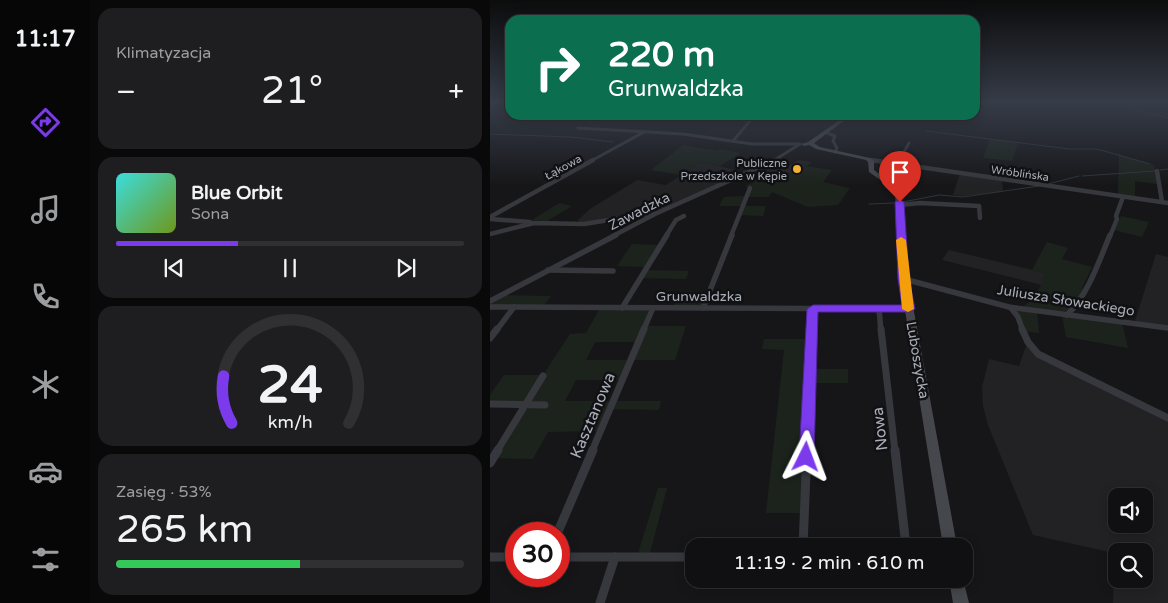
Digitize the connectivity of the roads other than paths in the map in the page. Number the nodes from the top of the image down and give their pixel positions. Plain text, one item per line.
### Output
1 (613, 130) edge
2 (742, 130) edge
3 (828, 130) edge
4 (644, 132) junction
5 (825, 132) junction
6 (733, 141) junction
7 (807, 143) junction
8 (909, 143) dead end
9 (835, 152) junction
10 (870, 160) junction
11 (898, 163) junction
12 (1157, 170) dead end
13 (750, 188) dead end
14 (1124, 196) junction
15 (1162, 202) junction
16 (1168, 203) edge
17 (900, 205) junction
18 (662, 211) junction
19 (684, 216) dead end
20 (490, 218) edge
21 (980, 218) dead end
22 (534, 223) junction
23 (490, 234) edge
24 (548, 270) junction
25 (613, 271) dead end
26 (904, 279) junction
27 (490, 300) edge
28 (490, 307) edge
29 (514, 307) junction
30 (1009, 307) junction
31 (622, 308) junction
32 (653, 308) junction
33 (703, 308) junction
34 (813, 309) junction
35 (879, 309) junction
36 (909, 309) junction
37 (1067, 315) junction
38 (1168, 328) edge
39 (490, 338) edge
40 (542, 376) dead end
41 (490, 404) edge
42 (524, 405) junction
43 (545, 405) dead end
44 (1168, 418) edge
45 (490, 463) edge
46 (562, 522) edge
47 (802, 538) edge
48 (905, 538) edge
49 (949, 538) edge
50 (490, 557) edge
51 (505, 557) edge
52 (570, 557) edge
53 (615, 557) junction
54 (685, 558) edge
55 (958, 588) edge
56 (600, 603) edge
57 (960, 603) edge

1 - 4 street
2 - 6 street
3 - 5 street
4 - 6 street
4 - 20 street, Łąkowa
5 - 7 street
5 - 9 street
6 - 7 street
7 - 9 street
7 - 18 street, Zawadzka
8 - 11 street
9 - 10 street
10 - 11 street, Wróblińska
10 - 17 street, Luboszycka
11 - 14 street, Wróblińska
12 - 15 street
13 - 33 street
14 - 15 street, Wróblińska
14 - 37 street
15 - 16 street, Wróblińska
17 - 21 street
17 - 26 street, Luboszycka
18 - 22 street
18 - 24 street, Zawadzka
19 - 31 street
20 - 22 street
22 - 23 street
24 - 25 street
24 - 27 street, Zawadzka
26 - 30 street, Juliusza Słowackiego
26 - 36 street, Luboszycka
28 - 29 street, Grunwaldzka
29 - 31 street, Grunwaldzka
29 - 39 street
30 - 37 street, Juliusza Słowackiego
30 - 44 street
31 - 32 street, Grunwaldzka
32 - 33 street, Grunwaldzka
32 - 46 street, Kasztanowa
33 - 34 street, Grunwaldzka
34 - 35 street, Grunwaldzka
34 - 47 street
35 - 36 street, Grunwaldzka
35 - 48 street, Nowa
36 - 49 street, Luboszycka
37 - 38 street, Juliusza Słowackiego
40 - 42 street
41 - 42 street
42 - 43 street
42 - 45 street
50 - 51 street
52 - 53 street
53 - 54 street
53 - 56 street
55 - 57 street

